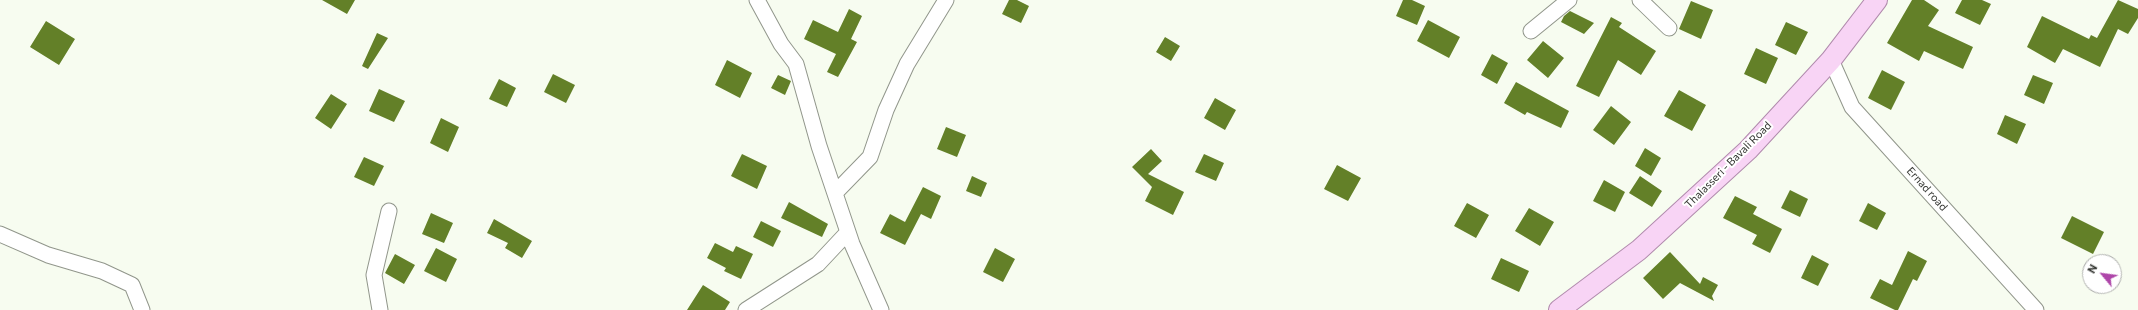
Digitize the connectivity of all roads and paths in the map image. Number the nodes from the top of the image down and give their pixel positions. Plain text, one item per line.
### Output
1 (757, 0) edge
2 (946, 0) edge
3 (1569, 0) edge
4 (1640, 0) edge
5 (1877, 0) edge
6 (1669, 28) dead end
7 (1531, 31) dead end
8 (1831, 60) junction
9 (835, 193) junction
10 (389, 211) dead end
11 (848, 232) junction
12 (0, 234) edge
13 (378, 309) edge
14 (142, 310) edge
15 (746, 310) edge
16 (881, 310) edge
17 (1559, 310) edge
18 (2036, 310) edge

1 - 9 street
2 - 9 street
3 - 7 street
4 - 6 street
5 - 8 main road, Thalasseri - Bavali Road
8 - 17 main road, Thalasseri - Bavali Road
8 - 18 street, Ernad road
9 - 11 street
10 - 13 street
11 - 15 street
11 - 16 street
12 - 14 street

